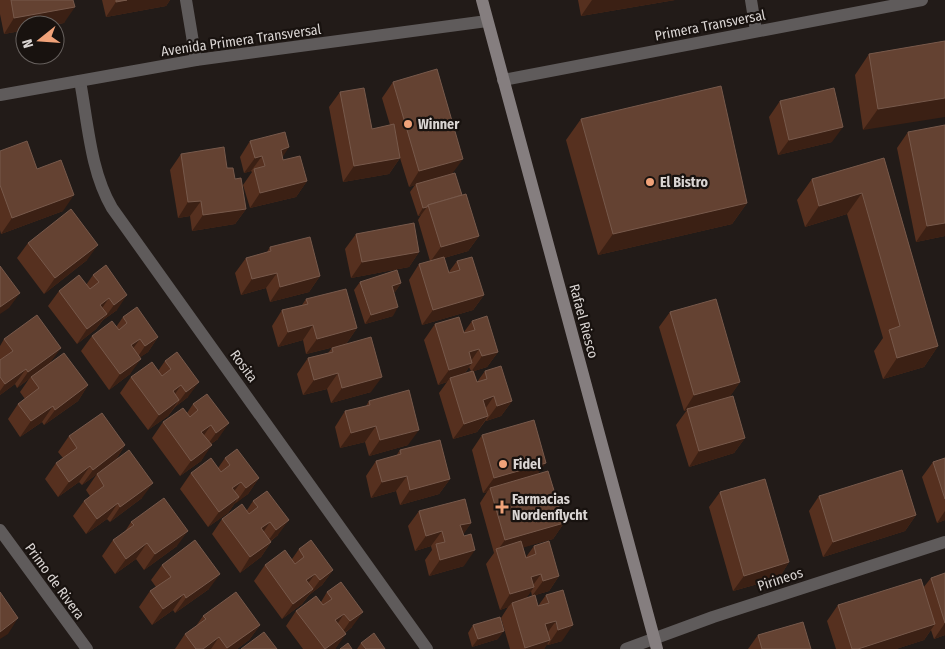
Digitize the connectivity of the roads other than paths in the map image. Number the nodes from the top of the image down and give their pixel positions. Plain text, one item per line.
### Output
1 (186, 0) edge
2 (482, 0) edge
3 (752, 0) edge
4 (922, 0) edge
5 (487, 22) junction
6 (756, 31) junction
7 (196, 60) junction
8 (503, 80) junction
9 (80, 81) junction
10 (0, 95) edge
11 (0, 530) edge
12 (945, 542) edge
13 (656, 644) edge
14 (87, 649) edge
15 (427, 649) edge
16 (626, 649) edge

1 - 7 street
2 - 5 main road, Rafael Riesco
3 - 6 street
4 - 6 street, Primera Transversal
5 - 7 street, Avenida Primera Transversal
5 - 8 main road, Rafael Riesco
6 - 8 street, Primera Transversal
7 - 9 street, Avenida Primera Transversal
8 - 13 main road, Rafael Riesco
9 - 10 street, Avenida Primera Transversal
9 - 15 street, Rosita
11 - 14 street, Primo de Rivera
12 - 13 street, Pirineos
13 - 16 street, Pirineos

